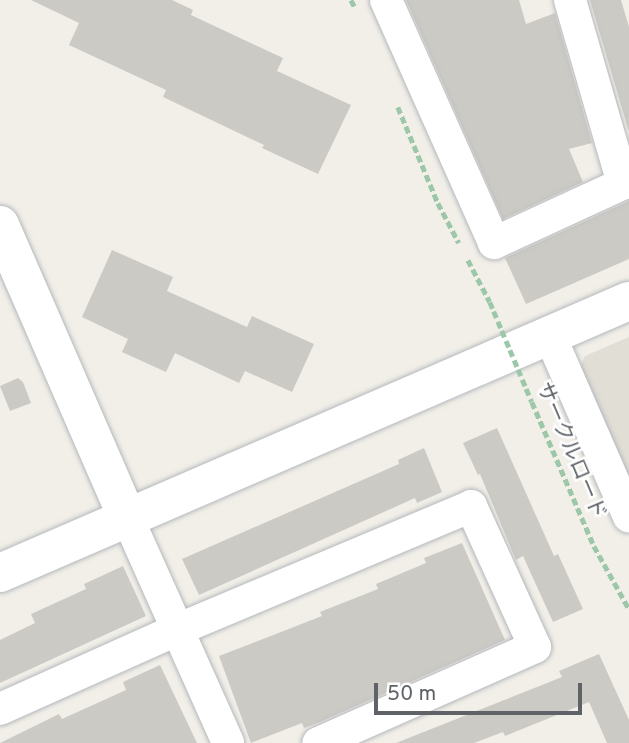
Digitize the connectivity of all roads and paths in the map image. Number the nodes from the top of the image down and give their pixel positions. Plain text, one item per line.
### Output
1 (387, 0) edge
2 (570, 0) edge
3 (626, 182) edge
4 (0, 225) edge
5 (629, 301) edge
6 (490, 302) dead end
7 (550, 336) junction
8 (629, 517) edge
9 (128, 519) junction
10 (0, 573) edge
11 (629, 609) edge
12 (179, 629) junction
13 (0, 709) edge
14 (228, 743) edge
15 (318, 743) edge

1 - 3 street
2 - 3 street
4 - 9 street
5 - 7 street
6 - 11 path, サークルロード, bridge
7 - 8 street
7 - 9 street
9 - 10 street
9 - 12 street
12 - 13 street
12 - 14 street
12 - 15 street

